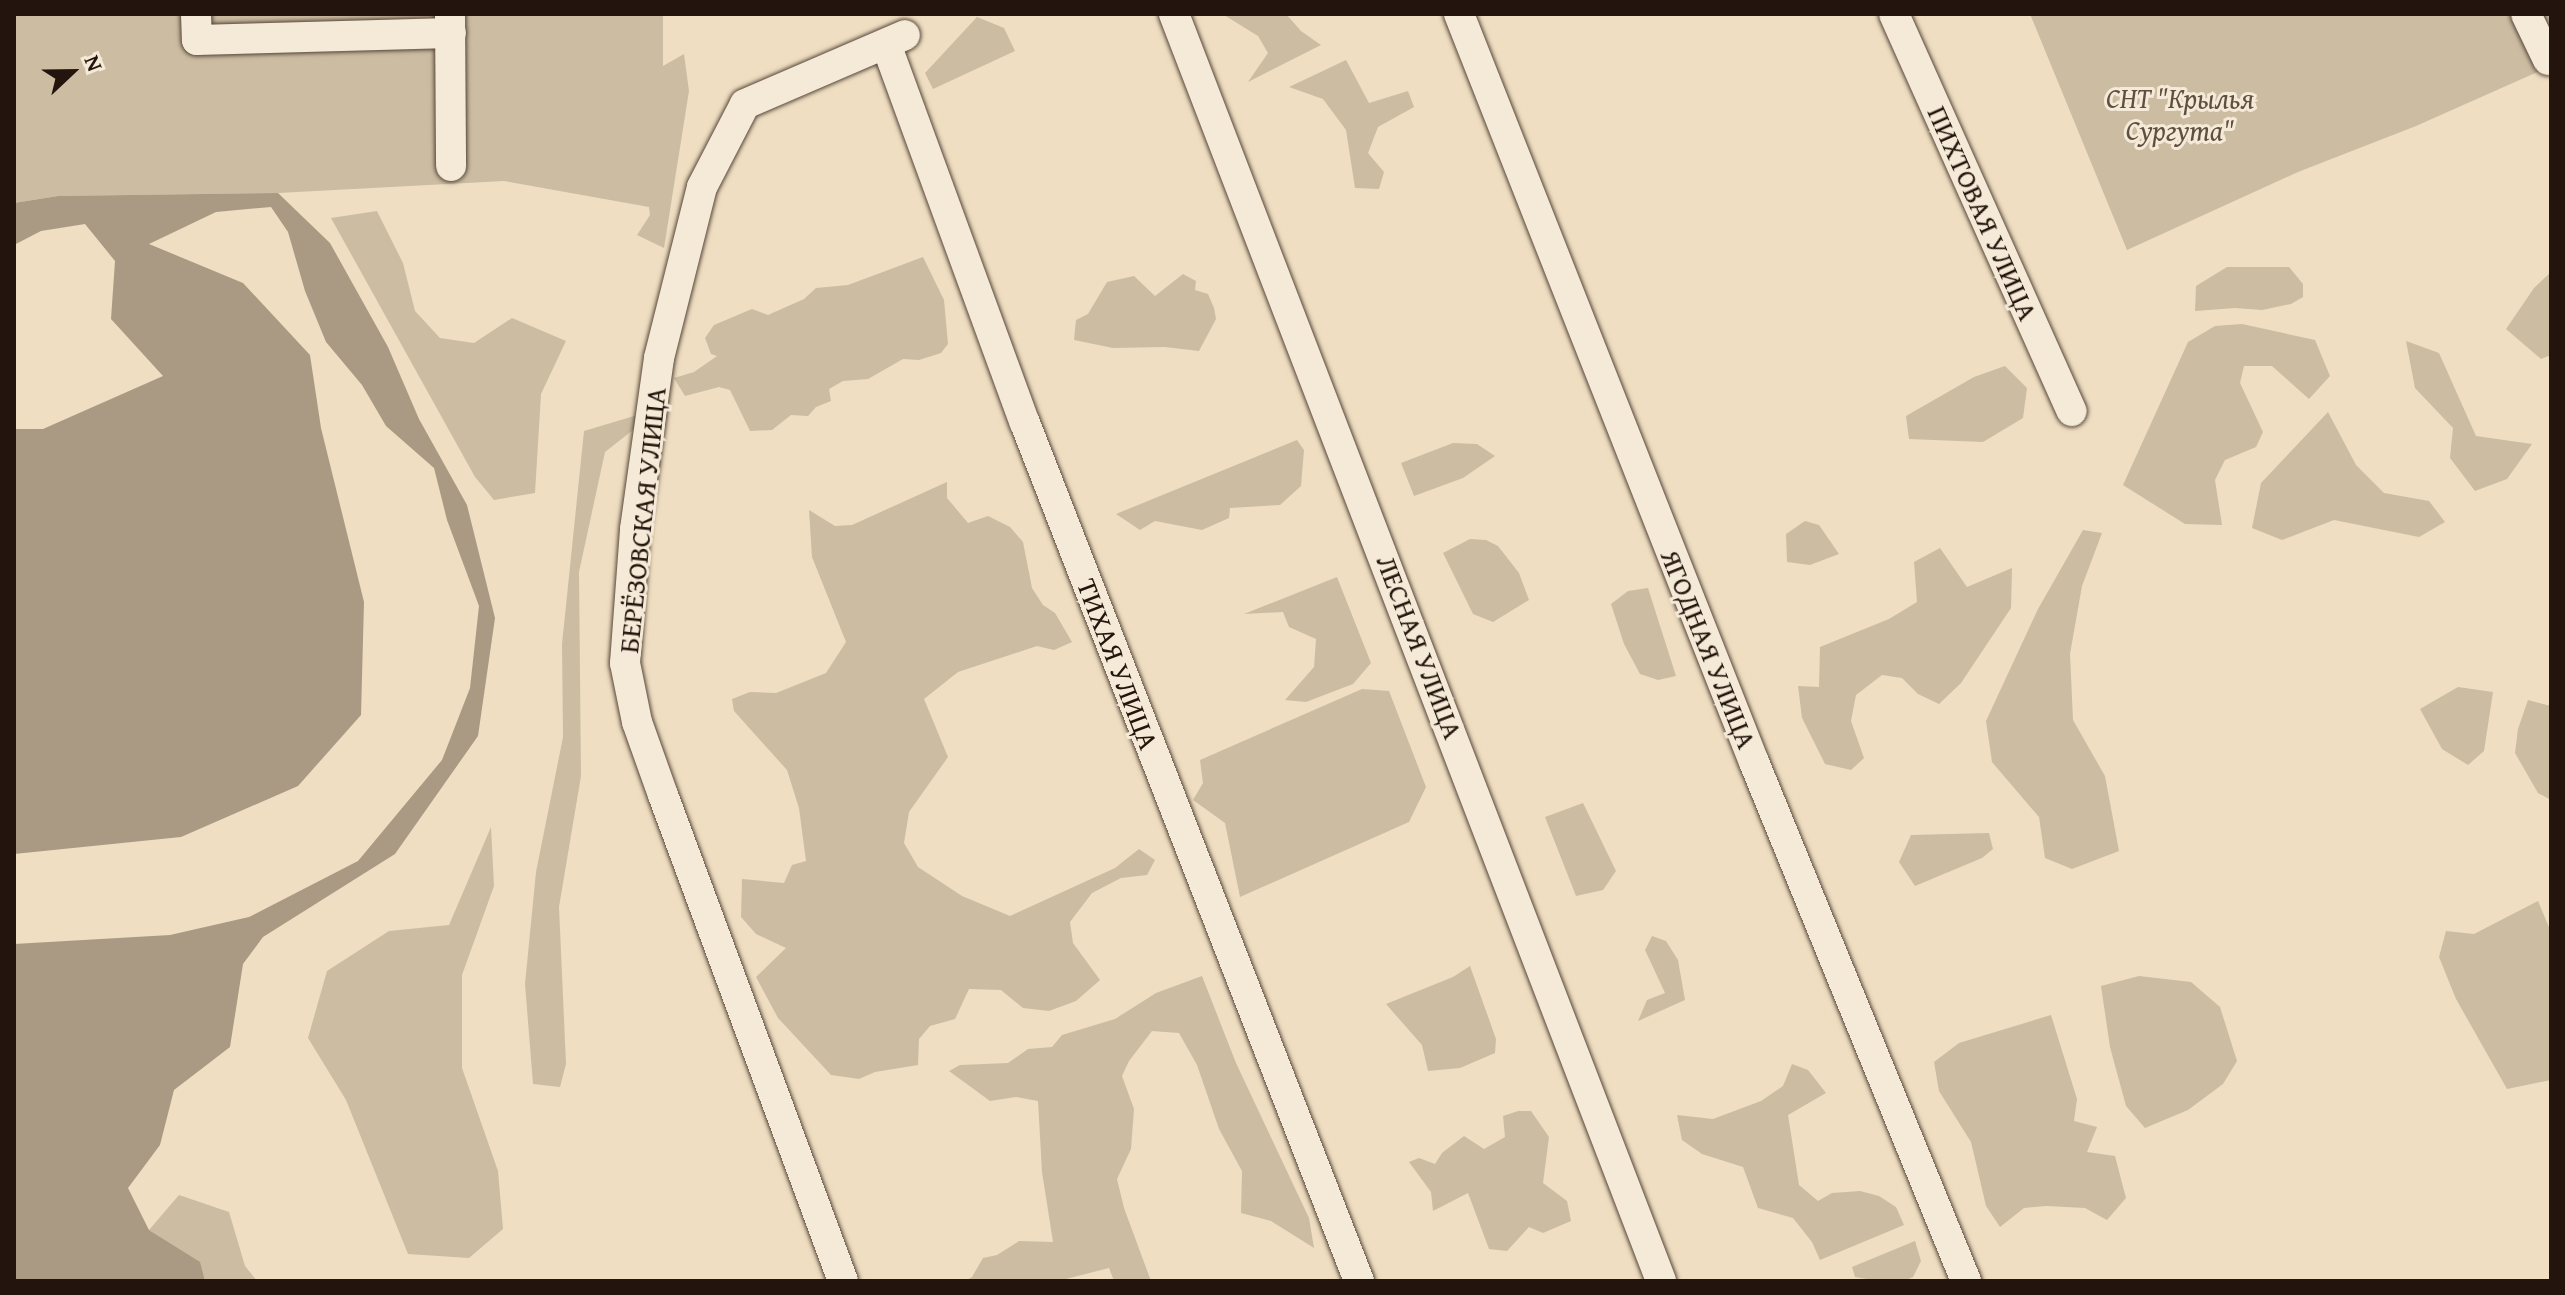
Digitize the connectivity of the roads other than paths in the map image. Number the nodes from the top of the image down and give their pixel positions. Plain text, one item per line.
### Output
1 (1174, 14) edge
2 (1459, 14) edge
3 (1894, 14) edge
4 (2526, 14) edge
5 (450, 23) edge
6 (197, 27) edge
7 (896, 39) joint
8 (2548, 60) dead end
9 (451, 166) dead end
10 (2072, 411) dead end
11 (843, 1281) edge
12 (1359, 1281) edge
13 (1661, 1281) edge
14 (1966, 1281) edge

1 - 13 street, ЛЕСНАЯ УЛИЦА
2 - 14 street, ЯГОДНАЯ УЛИЦА
3 - 10 street, ПИХТОВАЯ УЛИЦА
4 - 8 street
5 - 6 street
5 - 9 street
7 - 11 street, БЕРЁЗОВСКАЯ УЛИЦА
7 - 12 street, ТИХАЯ УЛИЦА

